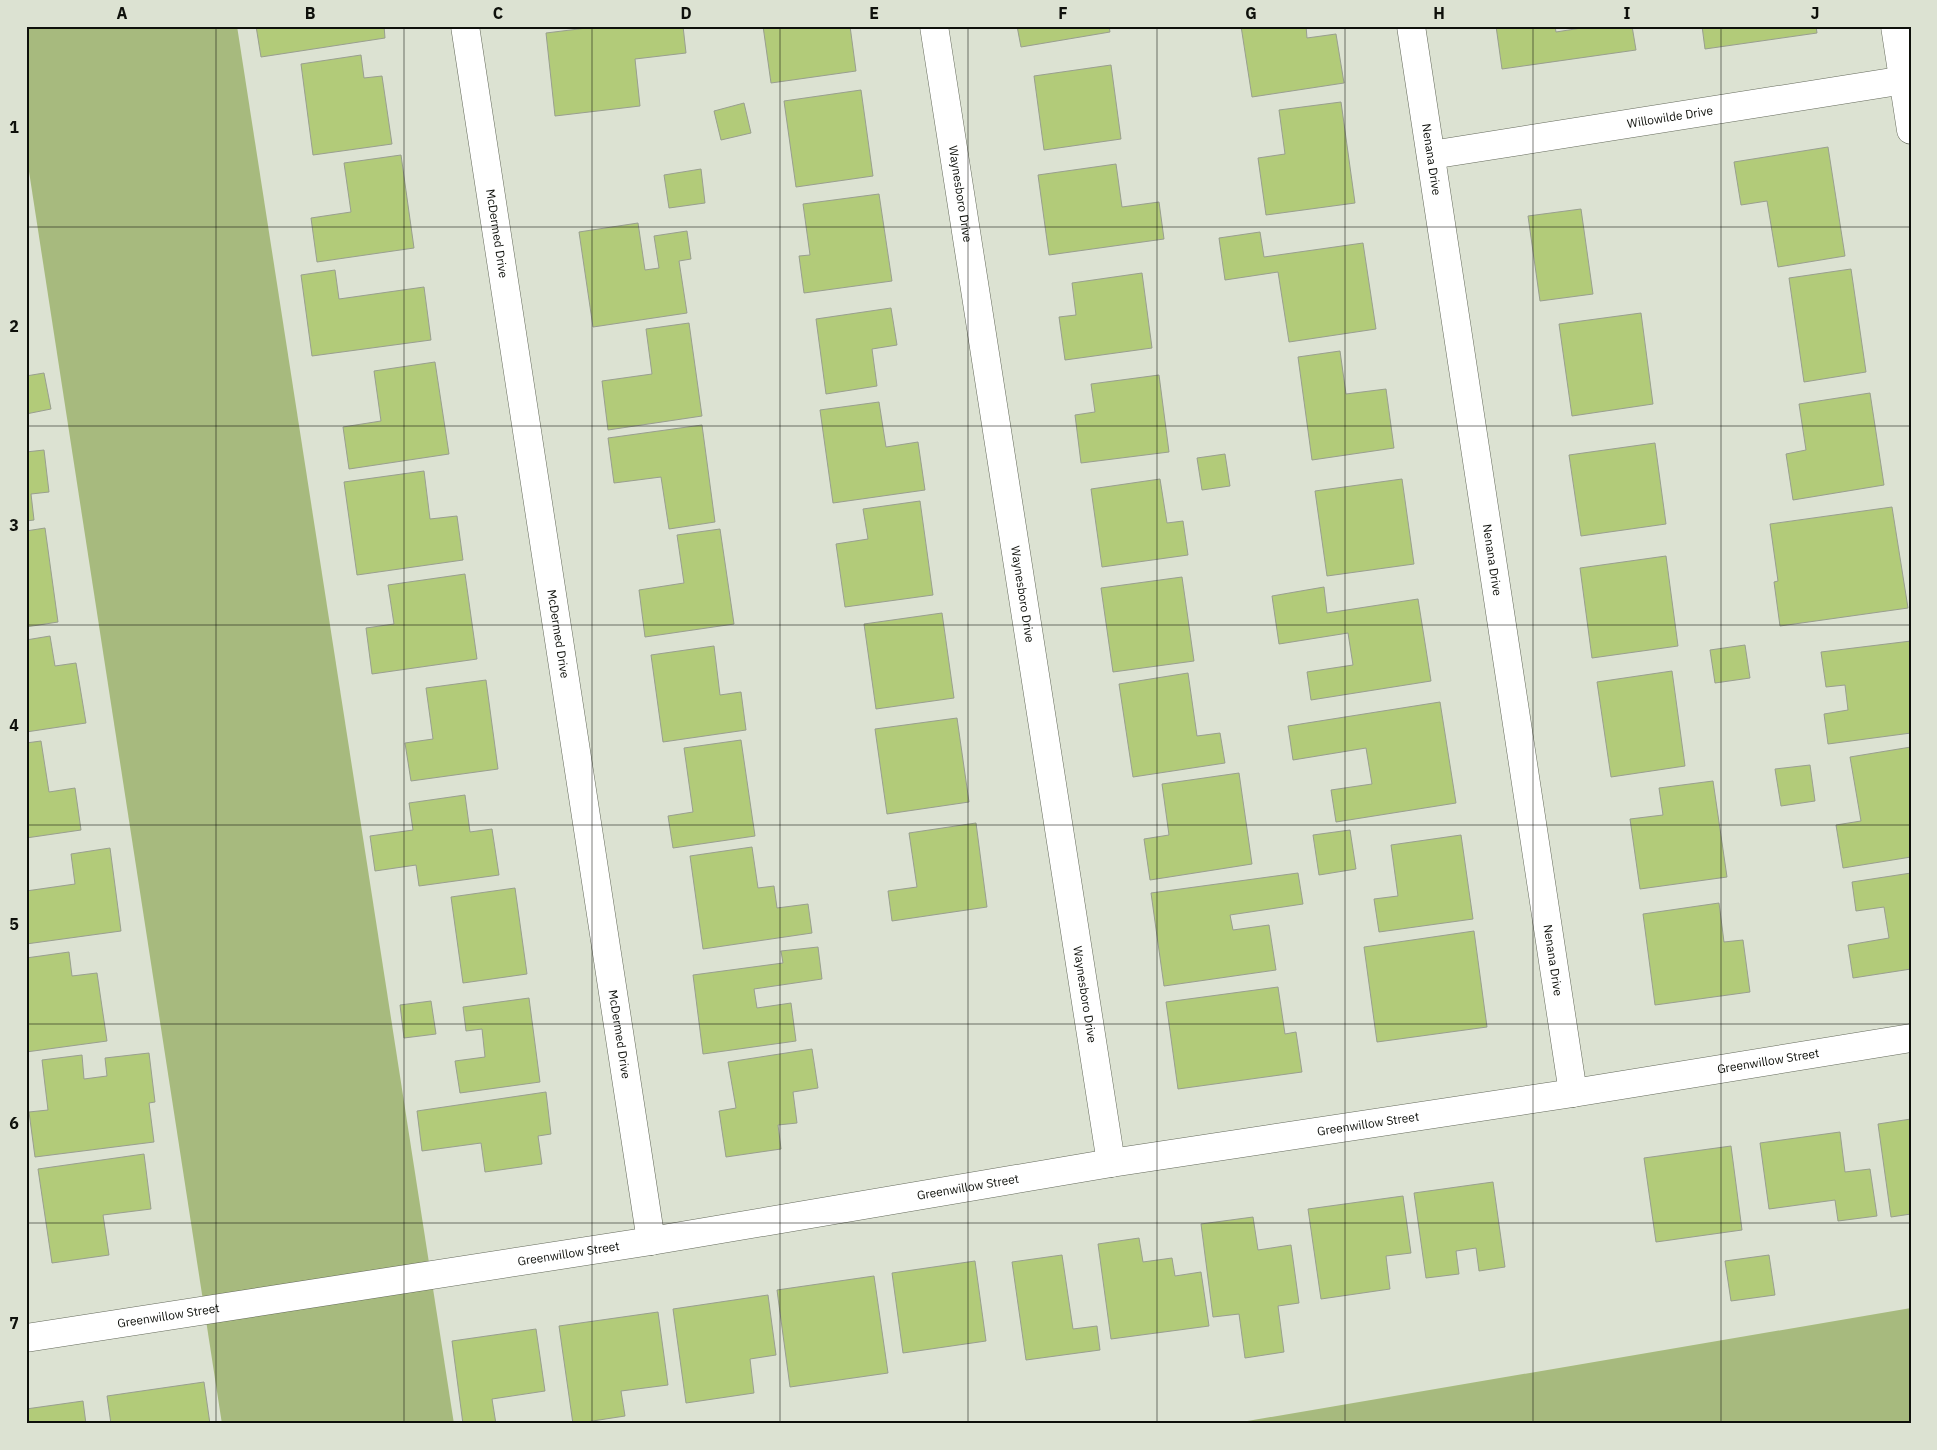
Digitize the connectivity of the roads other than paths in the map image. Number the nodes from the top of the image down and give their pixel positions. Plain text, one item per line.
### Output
1 (464, 26) edge
2 (934, 26) edge
3 (1411, 26) edge
4 (1895, 26) edge
5 (1907, 80) edge
6 (1911, 130) edge
7 (1431, 155) junction
8 (1911, 1038) edge
9 (1573, 1093) junction
10 (1111, 1163) junction
11 (651, 1241) junction
12 (26, 1338) edge

1 - 11 street, McDermed Drive
2 - 10 street, Waynesboro Drive
3 - 7 street, Nenana Drive
4 - 5 street
5 - 6 street
5 - 7 street, Willowilde Drive
7 - 9 street, Nenana Drive
8 - 9 street, Greenwillow Street
9 - 10 street, Greenwillow Street
10 - 11 street, Greenwillow Street
11 - 12 street, Greenwillow Street

